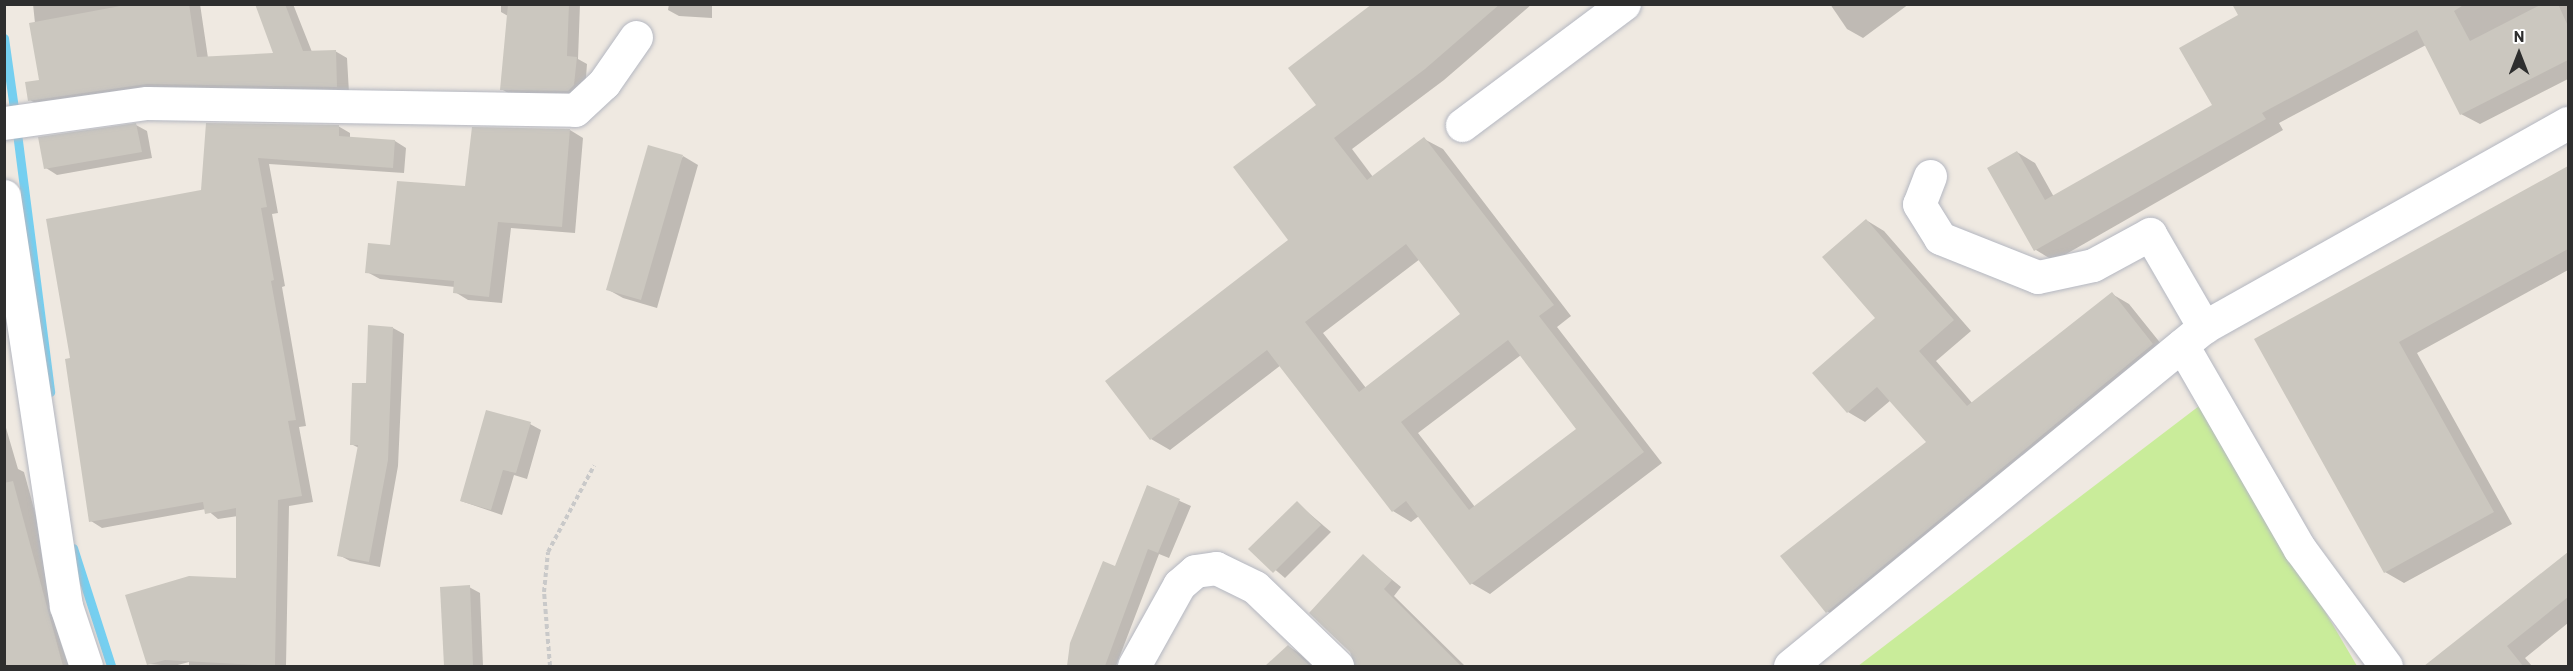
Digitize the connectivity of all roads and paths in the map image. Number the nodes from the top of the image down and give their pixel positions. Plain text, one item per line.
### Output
1 (1624, 4) edge
2 (636, 37) dead end
3 (4, 123) edge
4 (2568, 123) edge
5 (1462, 124) dead end
6 (1930, 176) dead end
7 (4, 196) edge
8 (2193, 336) junction
9 (594, 466) dead end
10 (1807, 661) edge
11 (86, 666) edge
12 (550, 666) edge
13 (1134, 666) edge
14 (1337, 666) edge
15 (2386, 666) edge

1 - 5 street
2 - 3 street
4 - 8 street
6 - 8 street
7 - 11 street
8 - 10 street
8 - 15 street
9 - 12 path
13 - 14 street

